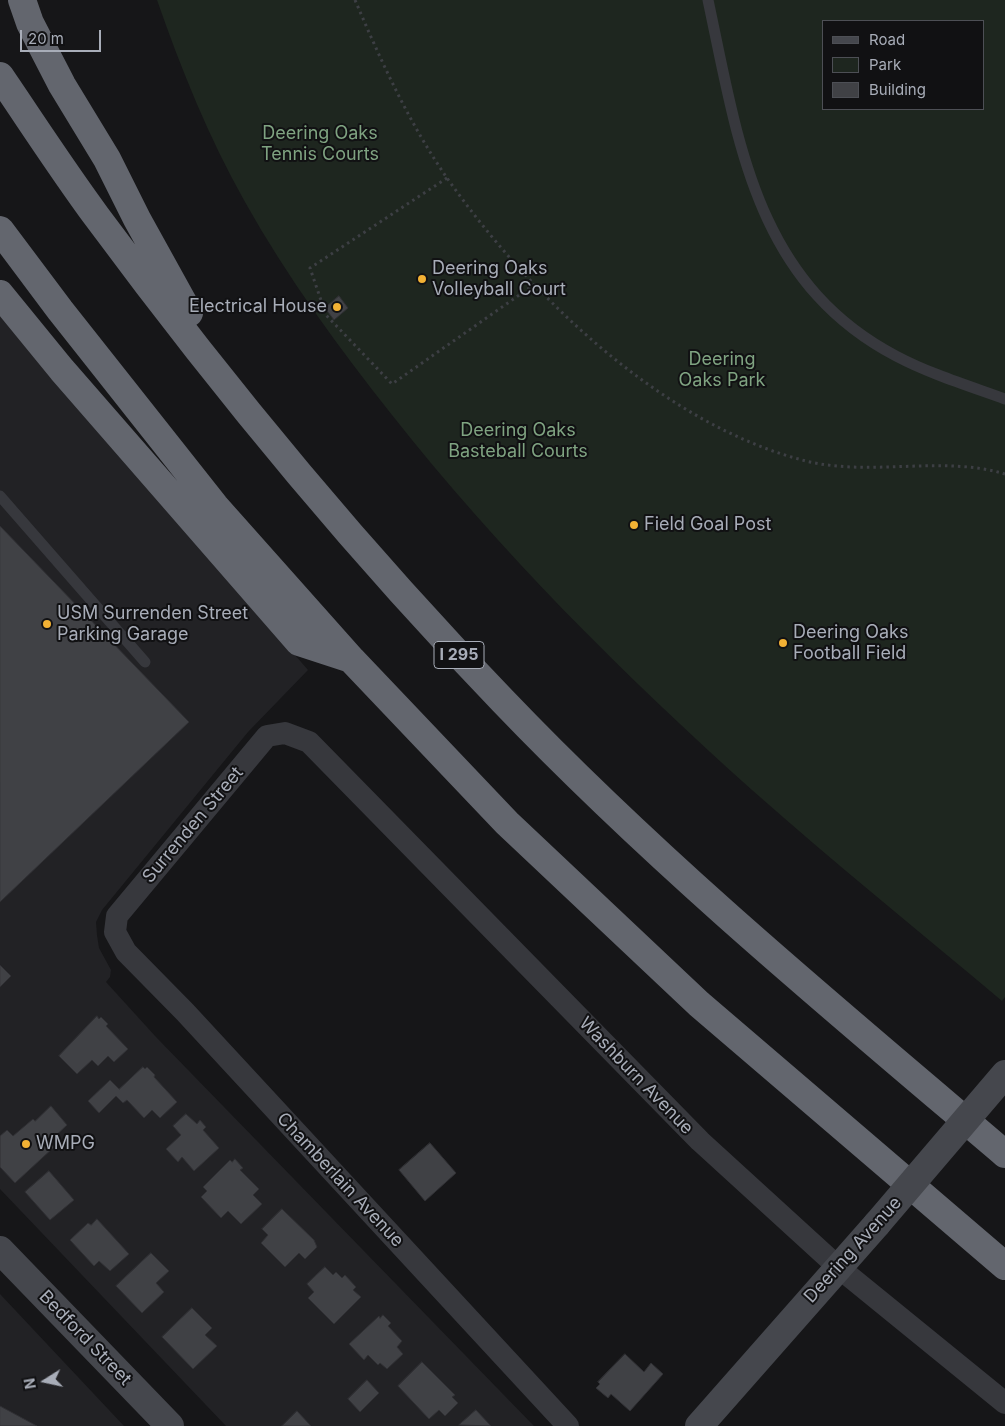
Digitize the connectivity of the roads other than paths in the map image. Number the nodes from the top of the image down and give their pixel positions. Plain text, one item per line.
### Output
1 (22, 0) edge
2 (708, 0) edge
3 (0, 76) edge
4 (0, 230) edge
5 (0, 294) edge
6 (235, 396) junction
7 (1005, 400) edge
8 (0, 496) edge
9 (352, 660) junction
10 (145, 662) dead end
11 (285, 733) joint
12 (115, 932) joint
13 (1005, 1074) edge
14 (1005, 1154) edge
15 (0, 1250) edge
16 (1005, 1266) edge
17 (838, 1267) junction
18 (1005, 1403) edge
19 (170, 1426) edge
20 (568, 1426) edge
21 (699, 1426) edge

1 - 6 highway
2 - 7 lane
3 - 6 highway, I 295
4 - 9 highway
5 - 9 highway
6 - 14 highway, I 295
8 - 10 lane
9 - 16 highway
11 - 12 street, Surrenden Street
11 - 17 street, Washburn Avenue
12 - 20 street, Chamberlain Avenue
13 - 17 main road, Deering Avenue, bridge
15 - 19 main road, Bedford Street
17 - 18 street, Washburn Avenue
17 - 21 main road, Deering Avenue

